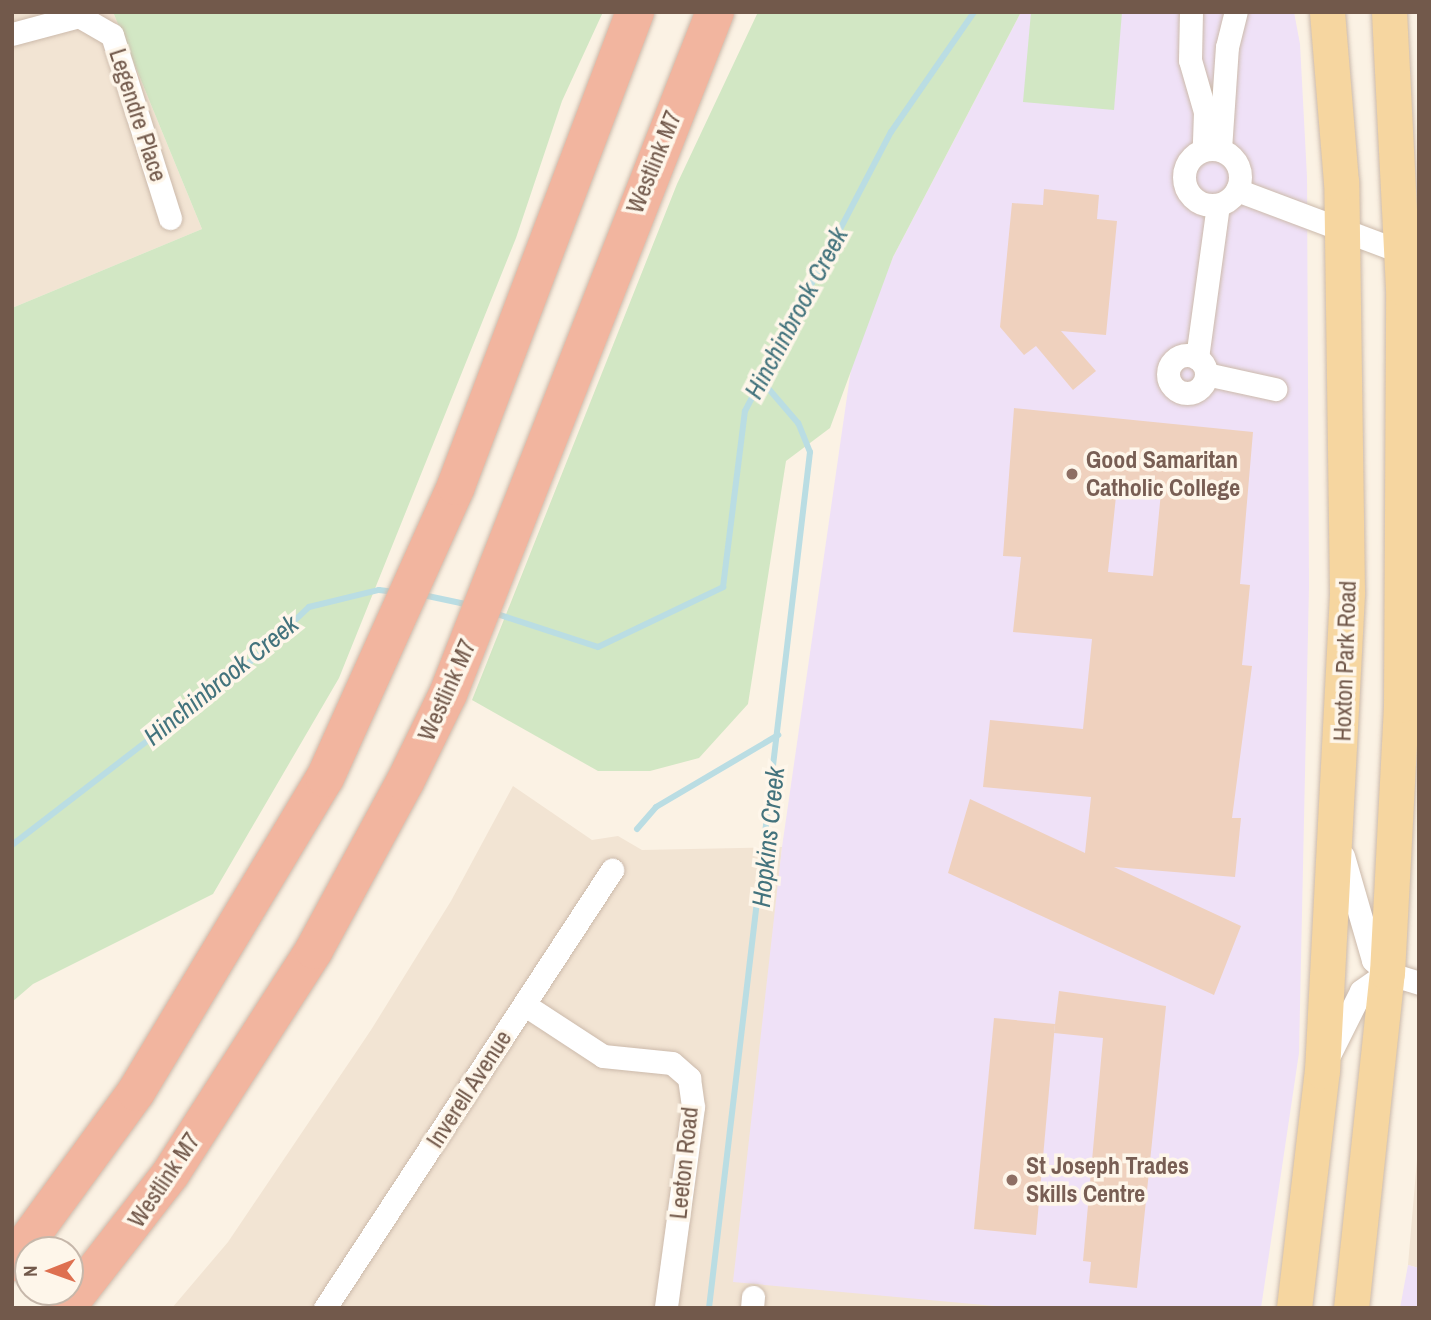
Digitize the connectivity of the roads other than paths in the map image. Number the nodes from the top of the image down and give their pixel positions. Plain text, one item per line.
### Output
1 (635, 12) edge
2 (715, 12) edge
3 (1191, 12) edge
4 (1236, 12) edge
5 (1327, 12) edge
6 (1389, 12) edge
7 (12, 34) edge
8 (1212, 149) junction
9 (1237, 190) junction
10 (1218, 205) junction
11 (170, 218) dead end
12 (1342, 229) junction
13 (1410, 255) edge
14 (1275, 389) dead end
15 (1338, 830) junction
16 (612, 870) dead end
17 (1403, 978) edge
18 (525, 1004) junction
19 (1322, 1071) junction
20 (32, 1236) edge
21 (120, 1244) junction
22 (66, 1308) edge
23 (75, 1308) edge
24 (325, 1308) edge
25 (666, 1308) edge
26 (1294, 1308) edge
27 (1352, 1308) edge

1 - 20 highway
2 - 21 highway, Westlink M7
3 - 8 street
4 - 8 street
5 - 12 main road, Hoxton Park Road
6 - 13 main road
7 - 11 street, Legendre Place
8 - 9 street
8 - 10 street
9 - 10 street
9 - 12 street
10 - 14 street
12 - 13 street
12 - 15 main road, Hoxton Park Road
13 - 17 main road
15 - 17 street
15 - 19 main road, Hoxton Park Road
16 - 18 street, Inverell Avenue
17 - 19 street
17 - 27 main road
18 - 24 street, Inverell Avenue
18 - 25 street, Leeton Road
19 - 26 main road, Hoxton Park Road
21 - 22 highway, Westlink M7
21 - 23 highway

